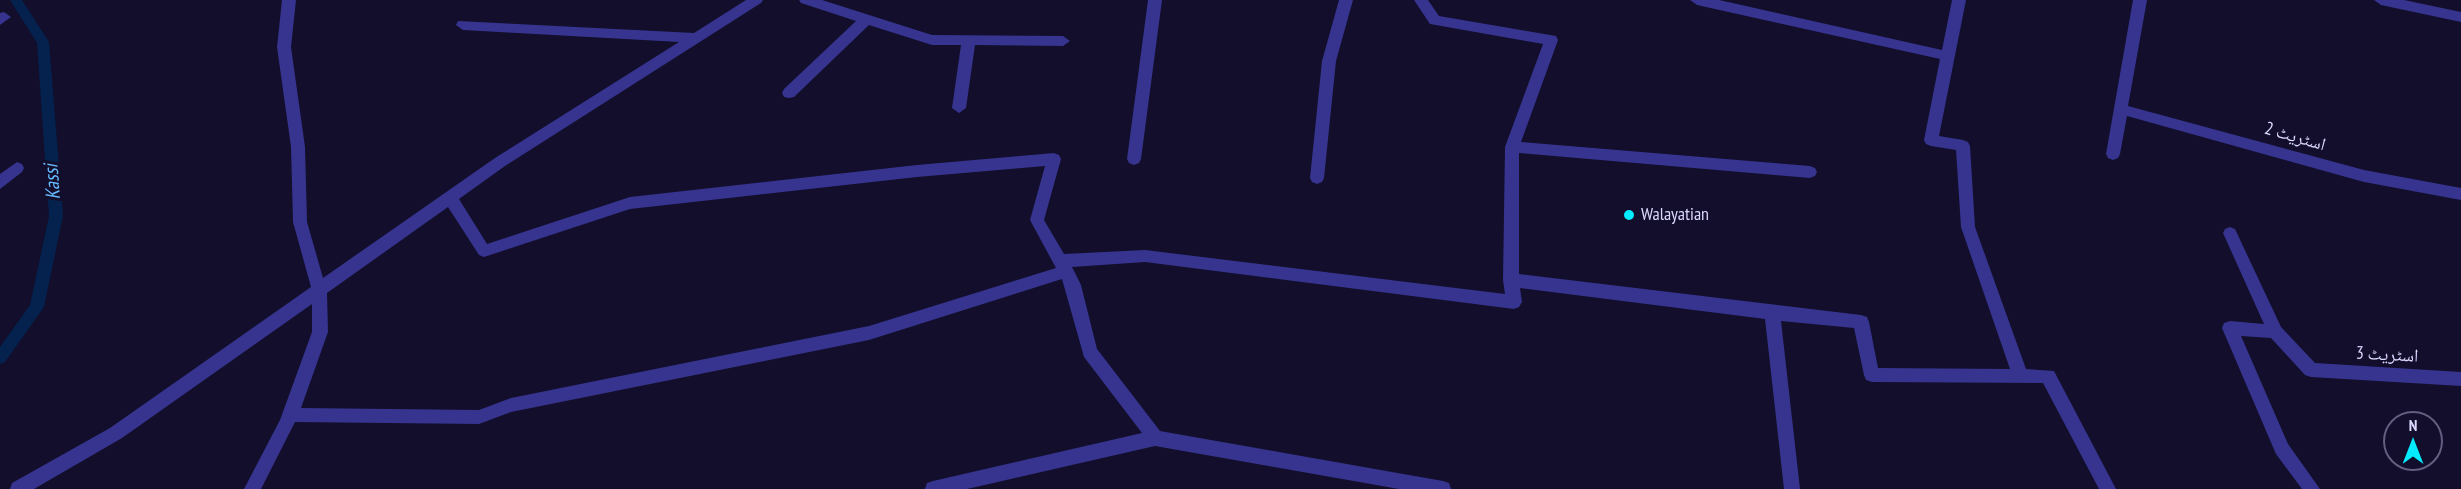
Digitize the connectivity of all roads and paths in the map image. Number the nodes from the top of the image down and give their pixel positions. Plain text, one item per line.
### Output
1 (289, 0) edge
2 (756, 0) edge
3 (806, 0) edge
4 (1155, 0) edge
5 (1346, 0) edge
6 (1421, 0) edge
7 (1697, 0) edge
8 (1959, 0) edge
9 (2140, 0) edge
10 (2381, 0) edge
11 (2461, 17) edge
12 (867, 19) junction
13 (463, 25) dead end
14 (696, 38) junction
15 (969, 40) junction
16 (1063, 41) dead end
17 (1948, 56) junction
18 (789, 93) dead end
19 (959, 108) dead end
20 (2121, 109) junction
21 (1512, 147) junction
22 (2113, 154) dead end
23 (1134, 159) dead end
24 (17, 168) dead end
25 (1810, 172) dead end
26 (1317, 178) dead end
27 (0, 183) edge
28 (2461, 194) edge
29 (450, 197) junction
30 (2230, 233) dead end
31 (1063, 266) junction
32 (1511, 280) junction
33 (319, 290) junction
34 (1772, 313) junction
35 (2275, 332) junction
36 (2021, 376) junction
37 (2461, 379) edge
38 (291, 415) junction
39 (1155, 438) junction
40 (18, 489) edge
41 (252, 489) edge
42 (933, 489) edge
43 (1443, 489) edge
44 (1792, 489) edge
45 (2108, 489) edge
46 (2312, 489) edge

1 - 33 street
2 - 14 street
3 - 12 street
4 - 23 street
5 - 26 street
6 - 21 street
7 - 17 street
8 - 17 street
9 - 20 street
10 - 11 street
12 - 15 street
12 - 18 street
13 - 14 street
14 - 29 street
15 - 16 street
15 - 19 street
17 - 36 street
20 - 22 street
20 - 28 street, اسٹریٹ 2
21 - 25 street
21 - 32 street
24 - 27 street
29 - 31 street
29 - 33 street
30 - 35 street
31 - 32 street
31 - 38 street
31 - 39 street
32 - 34 street
33 - 38 street
33 - 40 street
34 - 36 street
34 - 44 street
35 - 37 street, اسٹریٹ 3
35 - 46 street
36 - 45 street
38 - 41 street
39 - 42 street
39 - 43 street

